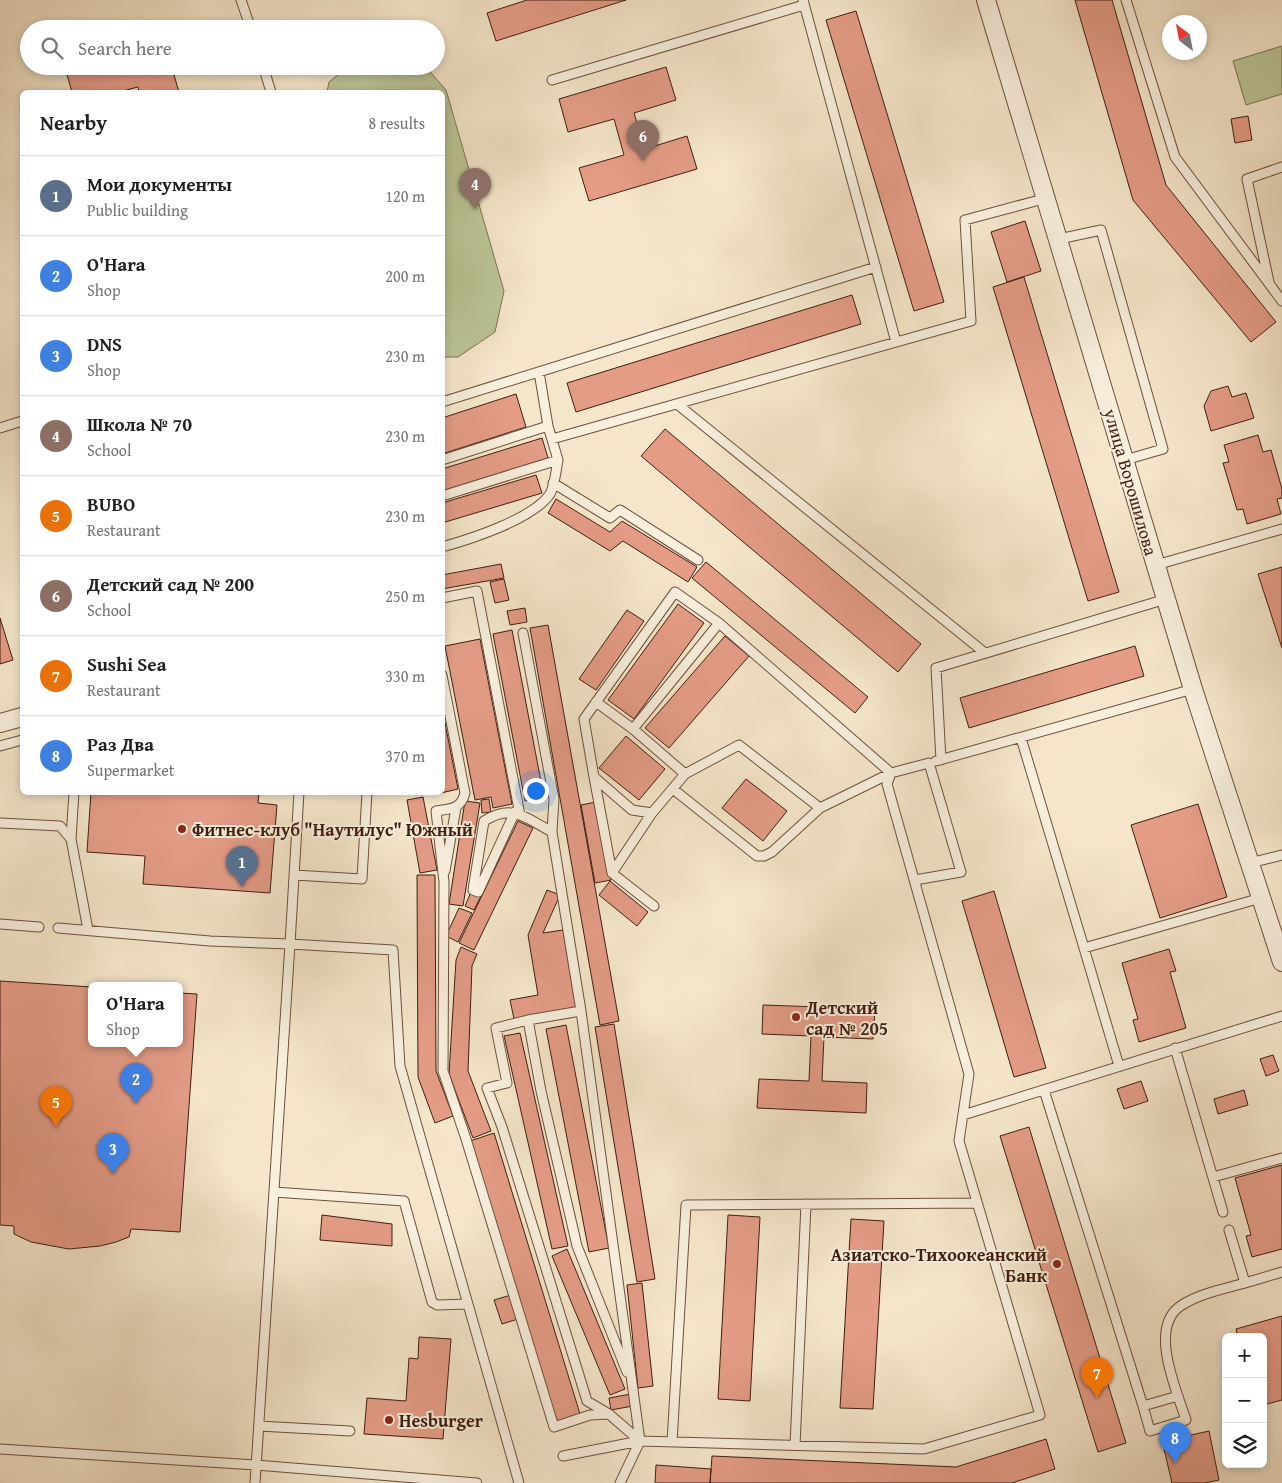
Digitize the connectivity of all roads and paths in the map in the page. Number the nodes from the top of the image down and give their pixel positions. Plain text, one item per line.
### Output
1 (241, 0) edge
2 (986, 0) edge
3 (1126, 0) edge
4 (804, 2) edge
5 (248, 20) edge
6 (266, 75) edge
7 (552, 80) dead end
8 (270, 90) edge
9 (1282, 167) edge
10 (1047, 198) junction
11 (1059, 239) junction
12 (876, 267) junction
13 (1270, 285) junction
14 (1282, 301) edge
15 (896, 342) junction
16 (539, 372) junction
17 (445, 401) edge
18 (677, 404) junction
19 (20, 422) edge
20 (548, 426) junction
21 (0, 428) edge
22 (552, 439) junction
23 (445, 459) edge
24 (558, 460) junction
25 (1125, 460) junction
26 (553, 484) junction
27 (445, 495) edge
28 (1282, 529) edge
29 (445, 546) edge
30 (698, 560) dead end
31 (1156, 565) junction
32 (445, 597) edge
33 (1166, 599) junction
34 (720, 623) junction
35 (523, 633) dead end
36 (985, 653) junction
37 (1193, 689) junction
38 (445, 690) edge
39 (596, 702) junction
40 (20, 718) edge
41 (0, 723) edge
42 (633, 729) junction
43 (1021, 738) junction
44 (20, 741) edge
45 (0, 746) edge
46 (941, 760) junction
47 (929, 763) junction
48 (891, 773) junction
49 (685, 774) junction
50 (594, 777) junction
51 (672, 789) junction
52 (74, 795) edge
53 (299, 795) edge
54 (367, 795) edge
55 (456, 808) junction
56 (820, 808) junction
57 (518, 813) junction
58 (652, 813) junction
59 (0, 823) edge
60 (552, 832) junction
61 (71, 839) junction
62 (1282, 855) edge
63 (1250, 863) junction
64 (612, 873) junction
65 (294, 875) junction
66 (915, 880) junction
67 (444, 882) junction
68 (1261, 898) junction
69 (654, 906) dead end
70 (0, 924) edge
71 (39, 927) dead end
72 (58, 928) dead end
73 (88, 930) junction
74 (290, 944) junction
75 (1084, 948) junction
76 (1282, 962) edge
77 (581, 1012) junction
78 (1282, 1016) edge
79 (528, 1020) junction
80 (1174, 1048) junction
81 (1119, 1066) junction
82 (1044, 1090) junction
83 (962, 1115) junction
84 (1282, 1158) edge
85 (1213, 1178) junction
86 (274, 1192) junction
87 (977, 1203) junction
88 (806, 1204) junction
89 (1224, 1212) dead end
90 (1229, 1230) dead end
91 (1282, 1272) edge
92 (1245, 1283) junction
93 (468, 1304) junction
94 (632, 1386) junction
95 (1178, 1396) junction
96 (1143, 1406) junction
97 (609, 1414) junction
98 (259, 1426) junction
99 (350, 1431) dead end
100 (640, 1441) junction
101 (672, 1442) junction
102 (794, 1445) junction
103 (0, 1448) edge
104 (563, 1456) dead end
105 (256, 1465) junction
106 (255, 1483) edge
107 (477, 1483) edge
108 (519, 1483) edge
109 (620, 1483) edge

1 - 5 lane
2 - 10 street, улица Ворошилова
3 - 13 lane
4 - 7 lane
4 - 12 lane
6 - 8 lane
9 - 13 lane
10 - 11 street, улица Ворошилова
10 - 15 lane
11 - 25 street, улица Ворошилова
11 - 25 lane
12 - 15 lane
12 - 16 lane
13 - 14 lane
15 - 18 lane
16 - 17 lane
16 - 20 lane
18 - 22 lane
18 - 36 lane
19 - 21 lane
20 - 22 lane
20 - 23 lane
22 - 24 lane
24 - 26 lane
24 - 27 lane
25 - 31 street, улица Ворошилова
26 - 29 lane
26 - 30 lane
28 - 31 lane
31 - 33 street, улица Ворошилова
32 - 57 lane
33 - 36 lane
33 - 37 street, улица Ворошилова
34 - 39 lane
34 - 42 lane
34 - 48 lane
35 - 60 lane
36 - 46 lane
37 - 43 lane
37 - 63 street, улица Ворошилова
38 - 55 lane
39 - 42 lane
39 - 50 lane
40 - 41 street
42 - 49 lane
43 - 46 lane
43 - 75 lane
44 - 45 lane
46 - 47 lane
47 - 48 lane
47 - 66 lane
48 - 56 lane
48 - 66 lane
49 - 51 lane
49 - 56 lane
50 - 58 lane
50 - 64 lane
51 - 56 lane
51 - 58 lane
52 - 61 lane
53 - 65 lane
54 - 65 lane
55 - 67 lane
55 - 67 lane
57 - 57 lane
57 - 60 lane
58 - 64 lane
59 - 61 lane
60 - 77 lane
61 - 73 lane
62 - 63 lane
63 - 68 street, улица Ворошилова
64 - 69 lane
65 - 74 lane
66 - 83 lane
67 - 97 lane
68 - 75 lane
68 - 76 street, улица Ворошилова
70 - 71 lane
72 - 73 lane
73 - 74 lane
74 - 86 lane
74 - 93 lane
75 - 81 lane
77 - 79 lane
77 - 94 lane
78 - 80 lane
79 - 94 lane
79 - 97 lane
80 - 81 lane
80 - 85 lane
81 - 82 lane
82 - 83 lane
82 - 96 lane
83 - 87 lane
84 - 85 lane
85 - 89 lane
86 - 93 lane
86 - 98 lane
87 - 88 lane
87 - 102 lane
88 - 101 lane
88 - 102 lane
90 - 92 lane
91 - 92 lane
92 - 95 lane
93 - 108 lane
94 - 100 lane
95 - 96 lane
95 - 96 lane
97 - 100 lane
98 - 99 lane
98 - 105 lane
100 - 101 lane
100 - 104 lane
100 - 109 lane
101 - 102 lane
103 - 105 lane
105 - 106 lane
105 - 107 lane

